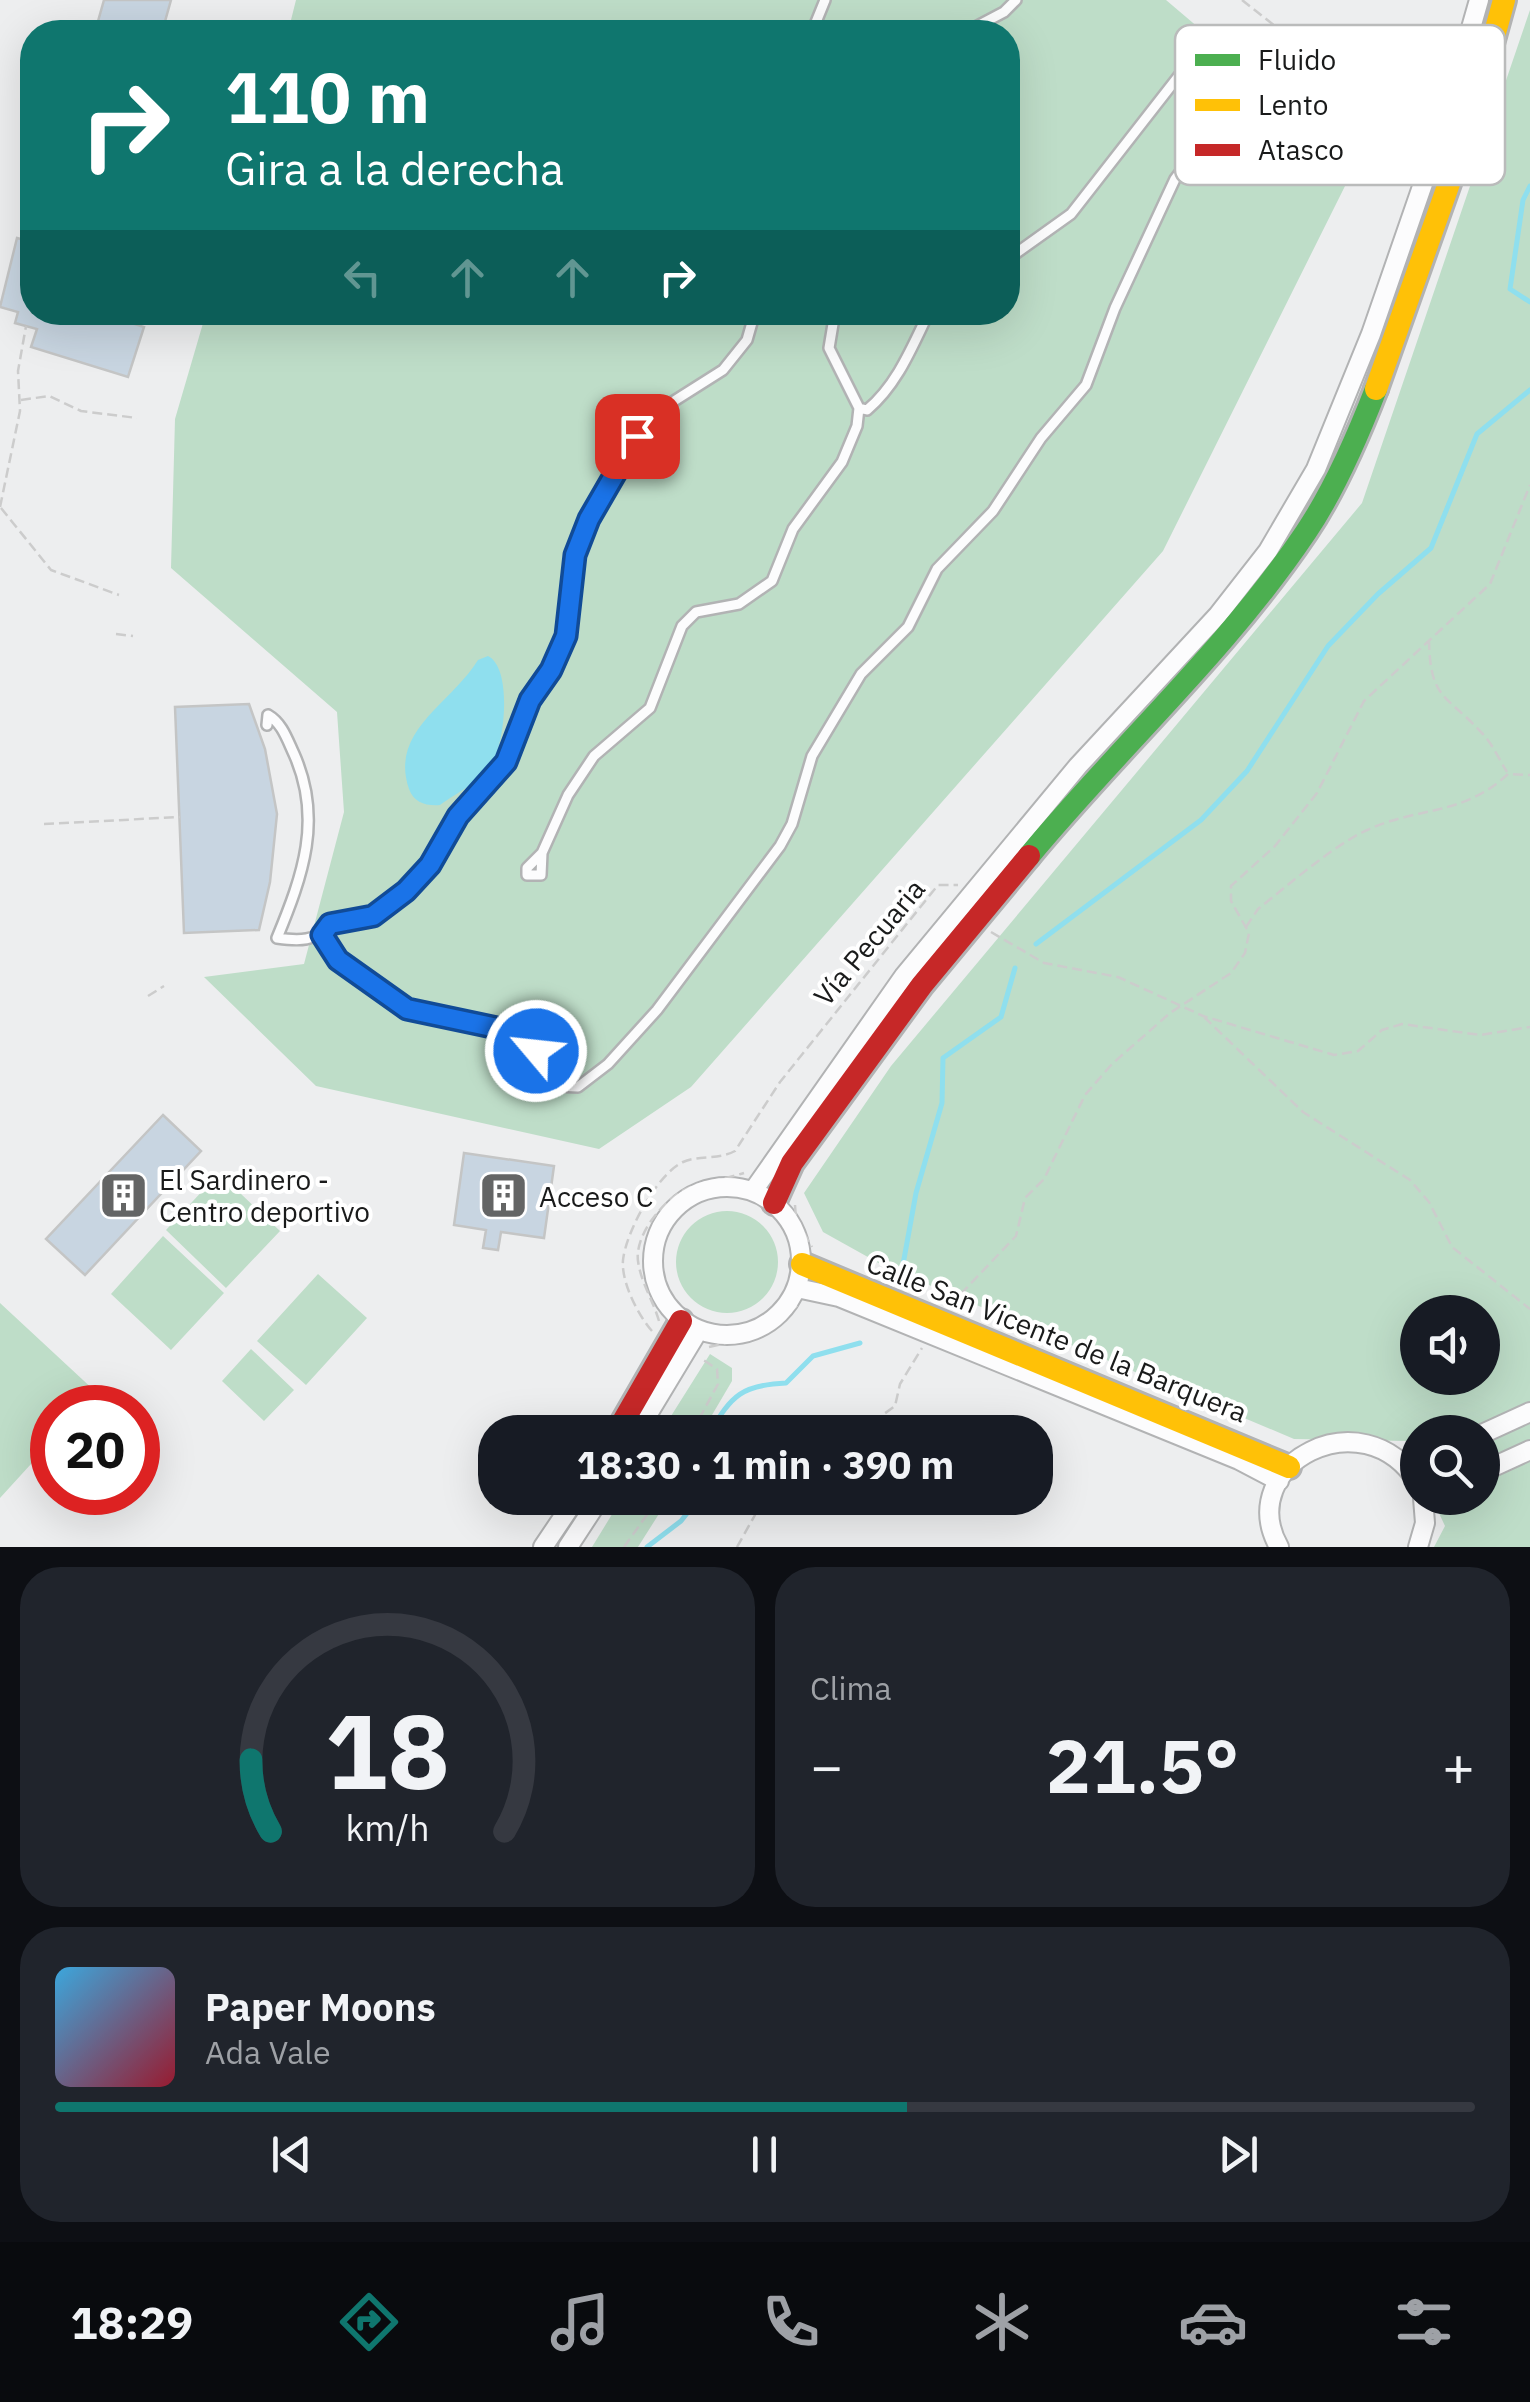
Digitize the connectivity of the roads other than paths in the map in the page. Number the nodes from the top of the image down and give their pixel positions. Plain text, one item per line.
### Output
1 (1016, 0) edge
2 (1479, 0) edge
3 (1504, 0) edge
4 (989, 20) edge
5 (1470, 25) edge
6 (1497, 25) edge
7 (1175, 80) edge
8 (1175, 179) edge
9 (1417, 185) edge
10 (1449, 185) edge
11 (1020, 251) edge
12 (752, 325) edge
13 (833, 325) edge
14 (922, 325) edge
15 (859, 408) junction
16 (266, 725) dead end
17 (542, 853) dead end
18 (968, 915) junction
19 (322, 935) junction
20 (753, 1191) junction
21 (774, 1203) junction
22 (802, 1264) junction
23 (798, 1296) junction
24 (690, 1326) junction
25 (1530, 1412) edge
26 (629, 1415) edge
27 (646, 1415) edge
28 (1500, 1426) edge
29 (1530, 1450) edge
30 (1500, 1464) edge
31 (1400, 1466) edge
32 (1284, 1474) junction
33 (565, 1515) edge
34 (589, 1515) edge
35 (1424, 1515) edge
36 (543, 1547) edge
37 (568, 1547) edge
38 (1279, 1547) edge
39 (1418, 1547) edge

1 - 4 lane
2 - 5 street
3 - 6 street
7 - 11 lane
8 - 19 lane
9 - 18 street
10 - 18 street
12 - 19 lane
13 - 15 lane
14 - 15 lane
15 - 17 lane
16 - 19 lane
18 - 20 street
18 - 21 street
20 - 21 street
20 - 24 street
21 - 22 street
22 - 23 street
22 - 32 street, Calle San Vicente de la Barquera
23 - 24 street
23 - 32 street, Calle San Vicente de la Barquera
24 - 26 street
24 - 27 street
25 - 28 street
29 - 30 street
31 - 32 street
32 - 38 street
33 - 36 street
34 - 37 street
35 - 39 street

